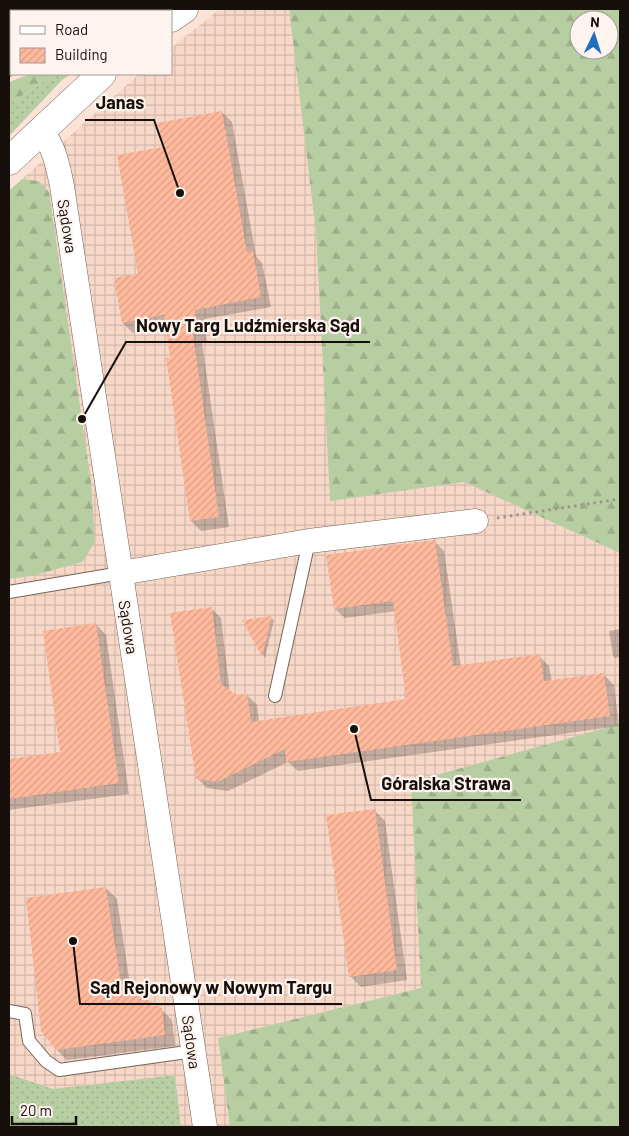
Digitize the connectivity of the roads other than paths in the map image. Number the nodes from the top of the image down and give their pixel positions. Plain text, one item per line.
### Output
1 (184, 9) edge
2 (172, 17) edge
3 (101, 75) edge
4 (41, 130) junction
5 (9, 161) edge
6 (476, 521) road end
7 (309, 541) junction
8 (121, 573) junction
9 (9, 592) edge
10 (275, 696) dead end
11 (9, 1011) edge
12 (194, 1051) junction
13 (205, 1127) edge

1 - 2 main road
3 - 4 main road
4 - 5 main road
4 - 8 street, Sądowa
6 - 7 street
7 - 8 street
7 - 10 lane
8 - 9 lane
8 - 12 street, Sądowa
11 - 12 lane
12 - 13 street, Sądowa

